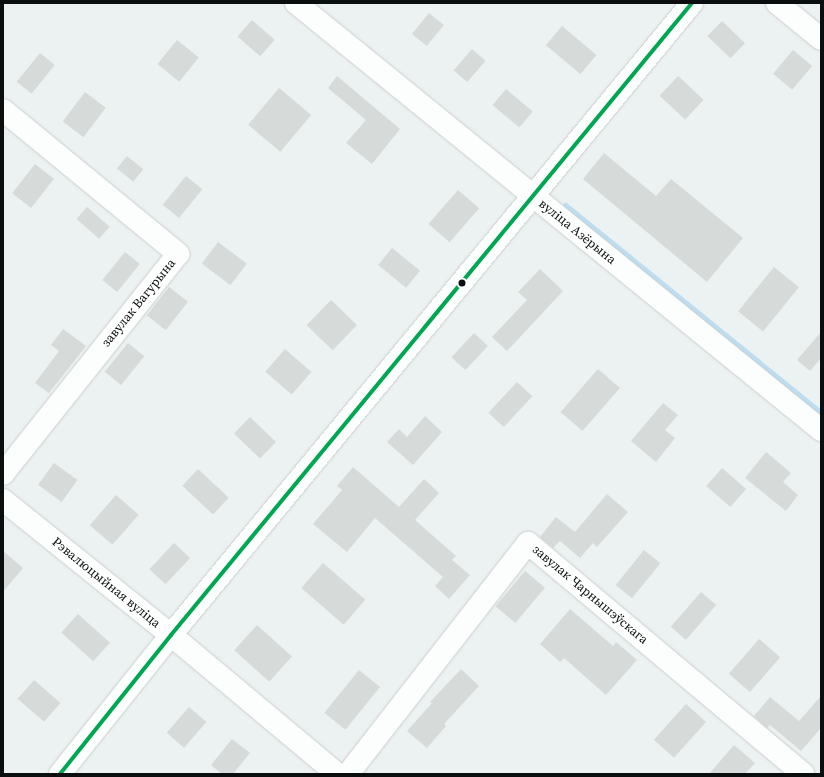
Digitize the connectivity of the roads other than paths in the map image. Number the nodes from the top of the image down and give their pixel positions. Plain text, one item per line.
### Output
1 (296, 3) edge
2 (692, 3) edge
3 (777, 3) edge
4 (821, 39) edge
5 (3, 110) edge
6 (532, 195) junction
7 (821, 430) edge
8 (3, 474) edge
9 (3, 500) edge
10 (171, 635) junction
11 (60, 774) edge
12 (337, 774) edge
13 (348, 774) edge
14 (803, 774) edge

1 - 6 street, вуліца Азёрына
2 - 6 street
3 - 4 street
5 - 8 street, завулак Вагурына
6 - 7 street, вуліца Азёрына
6 - 10 street
9 - 10 street, Рэвалюцыйная вуліца
10 - 11 street
10 - 12 street, Рэвалюцыйная вуліца
13 - 14 street, завулак Чарнышэўскага

